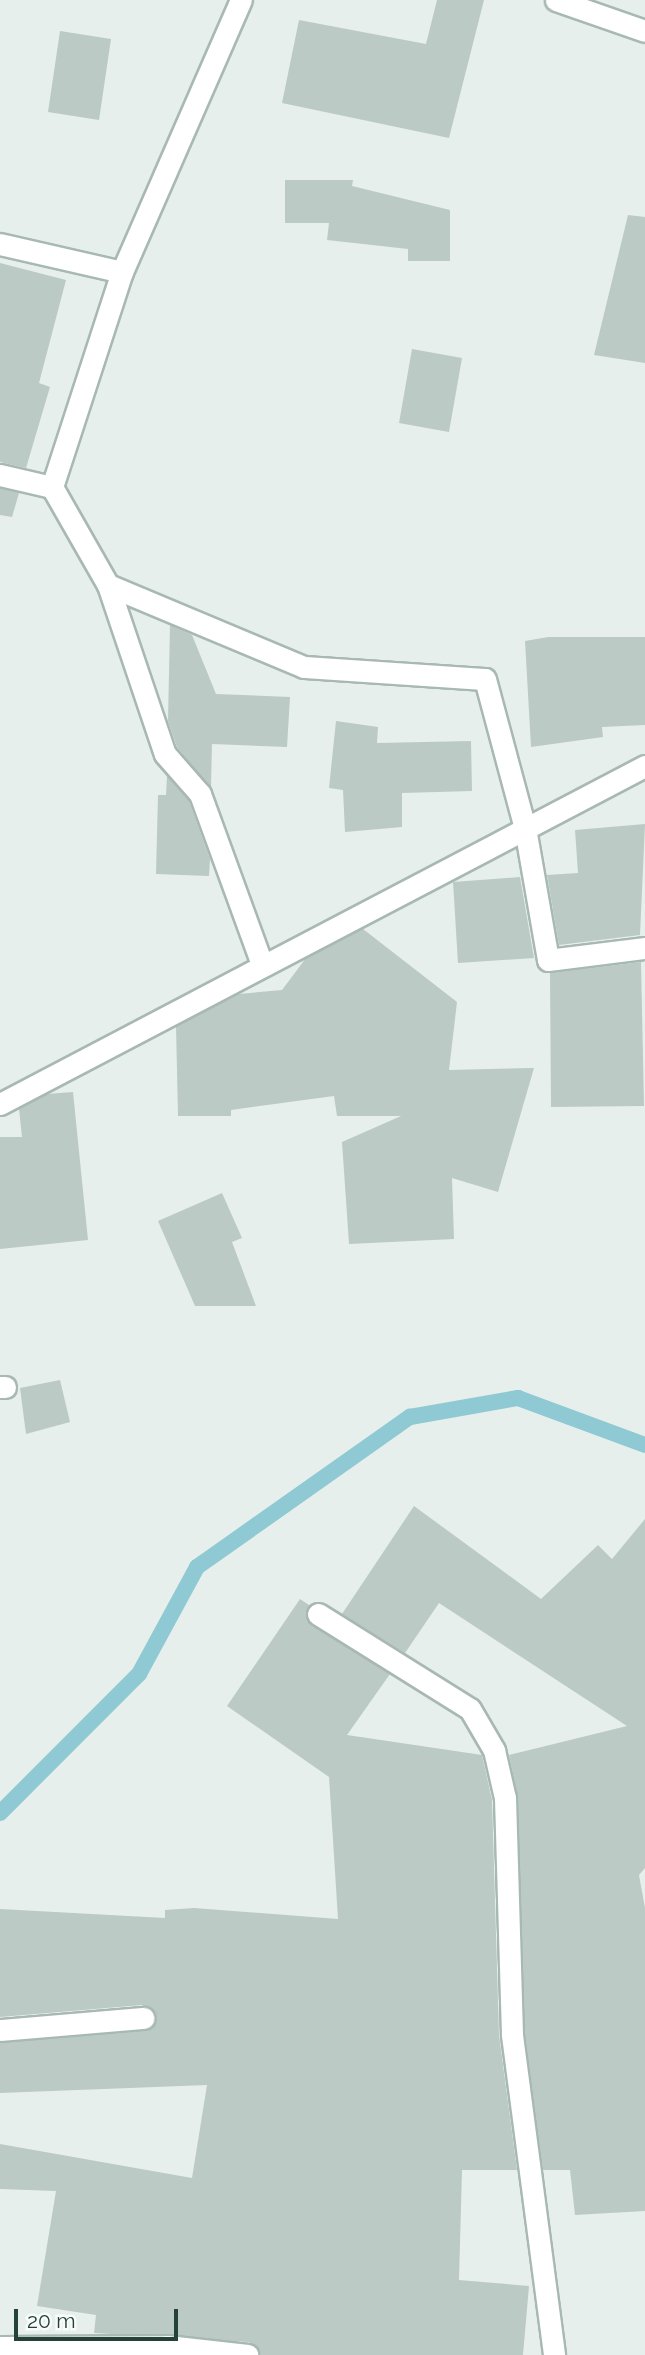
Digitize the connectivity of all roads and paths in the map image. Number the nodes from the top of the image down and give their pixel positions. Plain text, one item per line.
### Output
1 (241, 0) edge
2 (556, 0) edge
3 (645, 31) edge
4 (0, 244) edge
5 (122, 272) junction
6 (0, 475) edge
7 (52, 487) junction
8 (108, 585) junction
9 (645, 766) edge
10 (525, 828) junction
11 (645, 948) edge
12 (262, 964) junction
13 (0, 1104) edge
14 (318, 1614) dead end
15 (143, 2018) dead end
16 (0, 2029) edge
17 (0, 2347) edge
18 (248, 2355) edge
19 (554, 2355) edge

1 - 5 street
2 - 3 street
4 - 5 street
5 - 7 street
6 - 7 street
7 - 8 street
8 - 10 street
8 - 12 street
9 - 10 street
10 - 11 street
10 - 12 street
12 - 13 street
14 - 19 street
15 - 16 street
17 - 18 street

